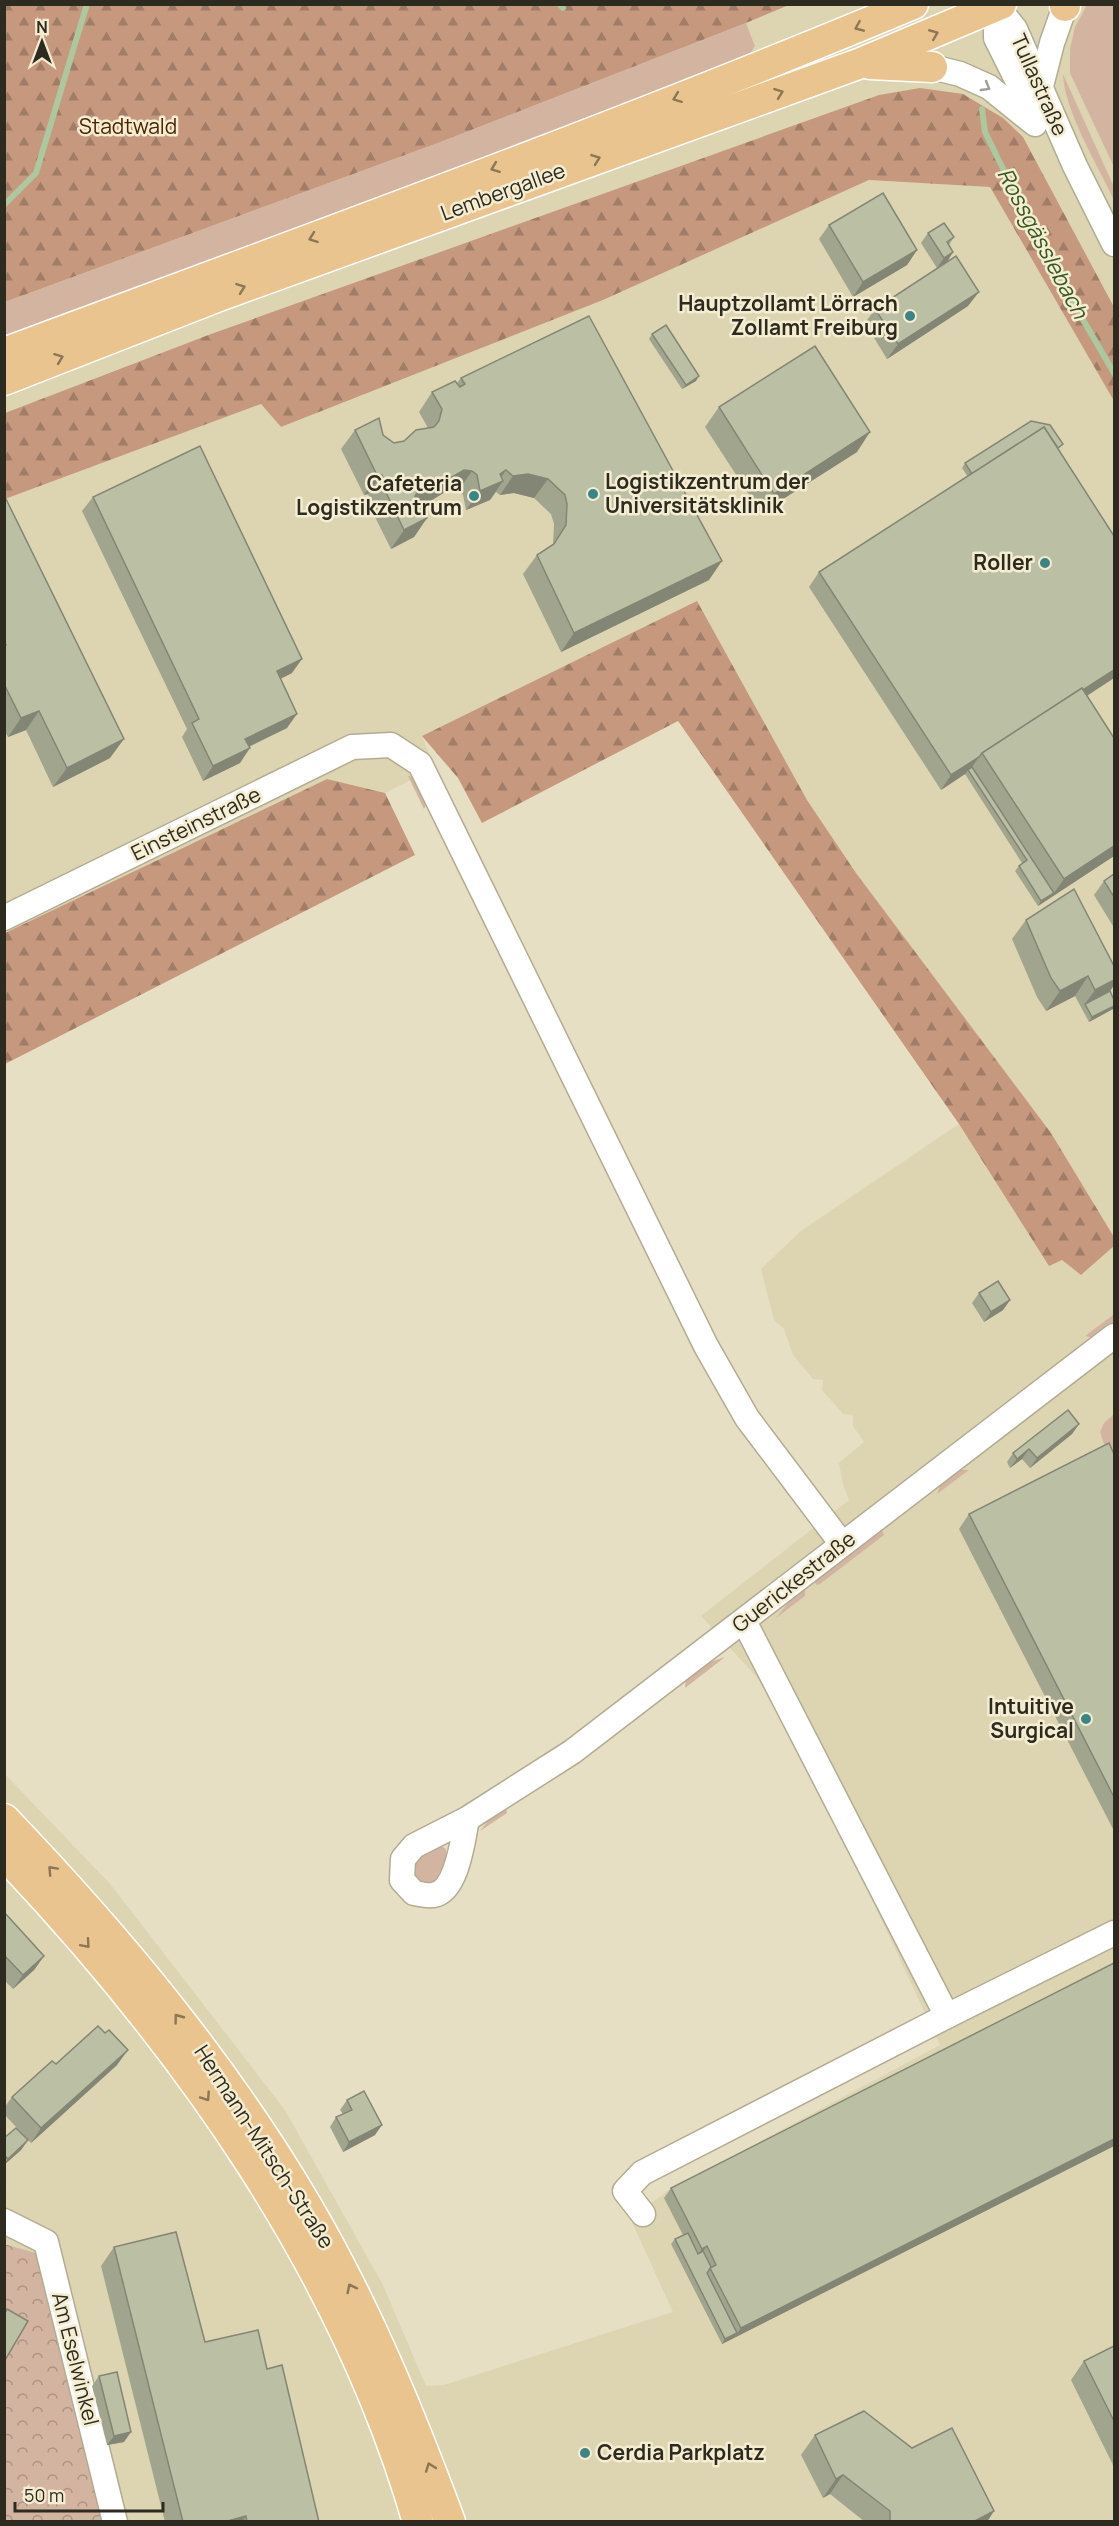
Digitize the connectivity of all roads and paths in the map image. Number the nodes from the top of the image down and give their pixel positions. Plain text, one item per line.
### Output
1 (913, 4) edge
2 (998, 5) edge
3 (1065, 5) edge
4 (861, 63) junction
5 (932, 67) joint
6 (1040, 90) junction
7 (1041, 129) junction
8 (1075, 166) junction
9 (1114, 244) edge
10 (4, 353) edge
11 (4, 380) edge
12 (4, 918) edge
13 (1114, 1336) edge
14 (842, 1544) junction
15 (744, 1621) junction
16 (4, 1819) edge
17 (467, 1819) dead end
18 (4, 1854) edge
19 (1114, 1933) edge
20 (946, 2016) junction
21 (643, 2214) dead end
22 (4, 2222) edge
23 (115, 2522) edge
24 (418, 2522) edge
25 (450, 2522) edge

1 -> 10 main road, Lembergallee
4 -> 2 main road, Lembergallee
2 - 6 street, Tullastraße
2 - 7 street, Tullastraße
3 - 6 street
4 - 5 main road
11 -> 4 main road, Lembergallee
5 -> 7 street
6 - 8 street, Tullastraße
7 - 8 street, Tullastraße
8 - 9 street, Tullastraße
12 - 14 street, Einsteinstraße
13 - 14 street, Guerickestraße
14 - 15 street, Guerickestraße
15 - 17 street, Guerickestraße
15 - 20 street
25 -> 16 main road, Hermann-Mitsch-Straße
18 -> 24 main road, Hermann-Mitsch-Straße
19 - 20 street
20 - 21 street
22 - 23 street, Am Eselwinkel

